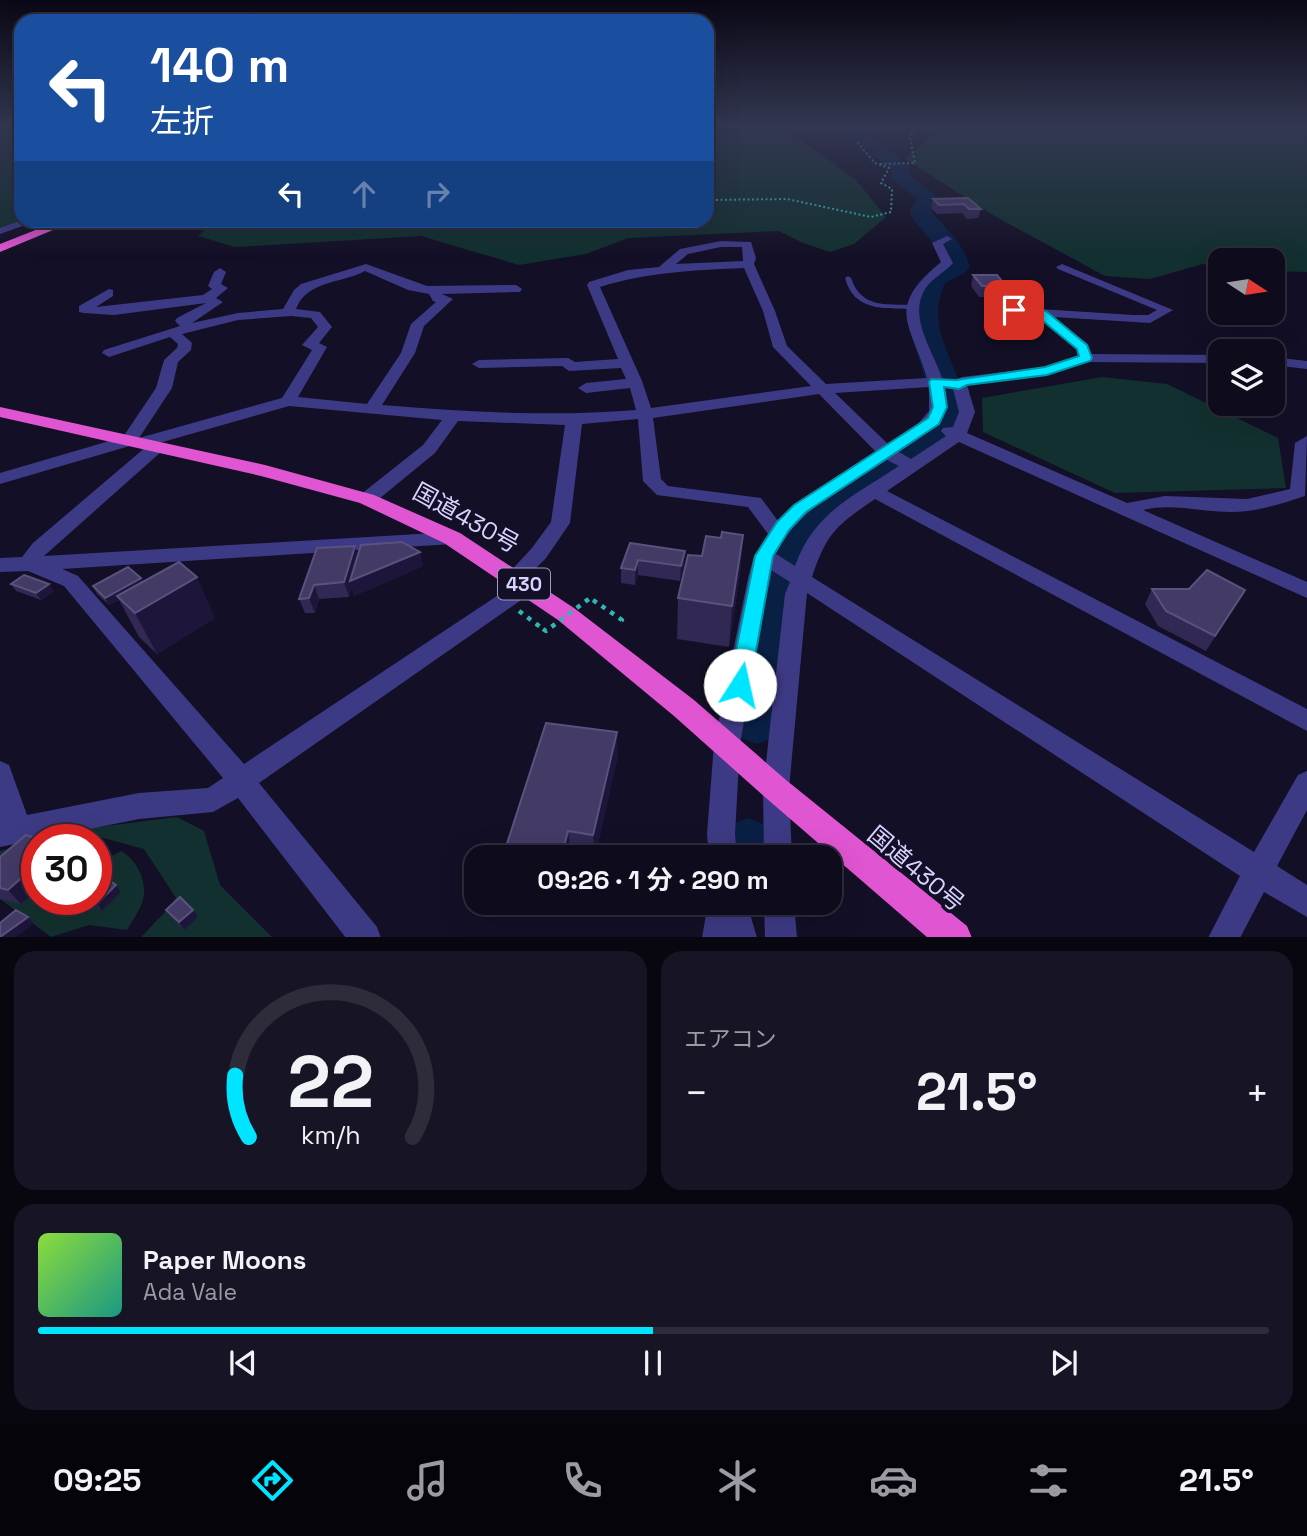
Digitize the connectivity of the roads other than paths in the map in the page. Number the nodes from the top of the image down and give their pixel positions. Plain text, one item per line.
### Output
1 (51, 228) edge
2 (944, 241) dead end
3 (0, 248) edge
4 (748, 264) junction
5 (1062, 267) dead end
6 (664, 268) junction
7 (220, 272) dead end
8 (848, 278) dead end
9 (516, 289) dead end
10 (436, 291) junction
11 (109, 293) dead end
12 (206, 299) junction
13 (911, 307) junction
14 (1014, 310) dead end
15 (288, 313) junction
16 (1042, 314) junction
17 (189, 327) junction
18 (172, 332) junction
19 (109, 353) dead end
20 (1086, 358) junction
21 (1208, 359) edge
22 (1285, 362) edge
23 (625, 363) junction
24 (479, 364) dead end
25 (1307, 365) edge
26 (635, 383) junction
27 (947, 383) junction
28 (586, 388) dead end
29 (821, 389) junction
30 (288, 401) junction
31 (371, 410) junction
32 (0, 412) edge
33 (645, 414) junction
34 (453, 416) junction
35 (574, 420) junction
36 (942, 429) junction
37 (1307, 441) edge
38 (142, 444) junction
39 (898, 459) junction
40 (0, 479) edge
41 (876, 492) junction
42 (1303, 494) edge
43 (367, 499) junction
44 (1127, 510) junction
45 (778, 534) junction
46 (452, 538) junction
47 (28, 563) junction
48 (0, 565) edge
49 (781, 567) junction
50 (521, 581) junction
51 (1307, 591) edge
52 (1307, 721) edge
53 (727, 744) junction
54 (0, 773) edge
55 (242, 782) junction
56 (1307, 783) edge
57 (776, 789) junction
58 (9, 832) edge
59 (722, 845) edge
60 (778, 845) edge
61 (1257, 871) junction
62 (1307, 902) edge
63 (721, 915) edge
64 (735, 915) edge
65 (780, 915) edge
66 (366, 937) edge
67 (718, 937) edge
68 (741, 937) edge
69 (781, 937) edge
70 (955, 937) edge
71 (1223, 937) edge

1 - 3 highway
2 - 13 street
4 - 6 street
4 - 6 street
4 - 29 street
5 - 16 street
6 - 23 street
7 - 12 street
8 - 13 lane
9 - 10 street
10 - 15 street
10 - 31 street
11 - 12 street
12 - 17 street
13 - 27 street
14 - 16 street
15 - 17 street
15 - 30 street
16 - 20 street
17 - 18 street
18 - 19 street
18 - 38 street
20 - 21 street
20 - 27 street
22 - 25 street
23 - 24 street
23 - 26 street
26 - 28 street
26 - 33 street
27 - 29 street
27 - 36 street
27 - 36 street
29 - 33 street
29 - 39 street
30 - 31 street
30 - 38 street
31 - 34 street
32 - 38 highway, 国道430号 / 430
33 - 35 street
33 - 45 street
34 - 35 street
34 - 43 street
35 - 50 street
36 - 39 street
36 - 39 street
36 - 44 street
37 - 42 street
38 - 40 street
38 - 43 highway, 国道430号 / 430
38 - 47 street
39 - 41 street
39 - 45 street
41 - 49 street
41 - 52 street
42 - 44 street
43 - 46 highway, 国道430号 / 430
44 - 51 street
45 - 49 street
46 - 47 street
46 - 50 highway, 国道430号 / 430
47 - 48 street
47 - 55 street
49 - 53 street
49 - 57 street
49 - 61 street
50 - 53 highway, 国道430号 / 430
50 - 55 street
53 - 57 highway, 国道430号 / 430
53 - 59 street
54 - 58 street
55 - 58 street
55 - 66 street
56 - 61 street
57 - 60 street
57 - 70 highway, 国道430号 / 430
61 - 62 street
61 - 71 street
63 - 67 street
64 - 68 street
65 - 69 street

